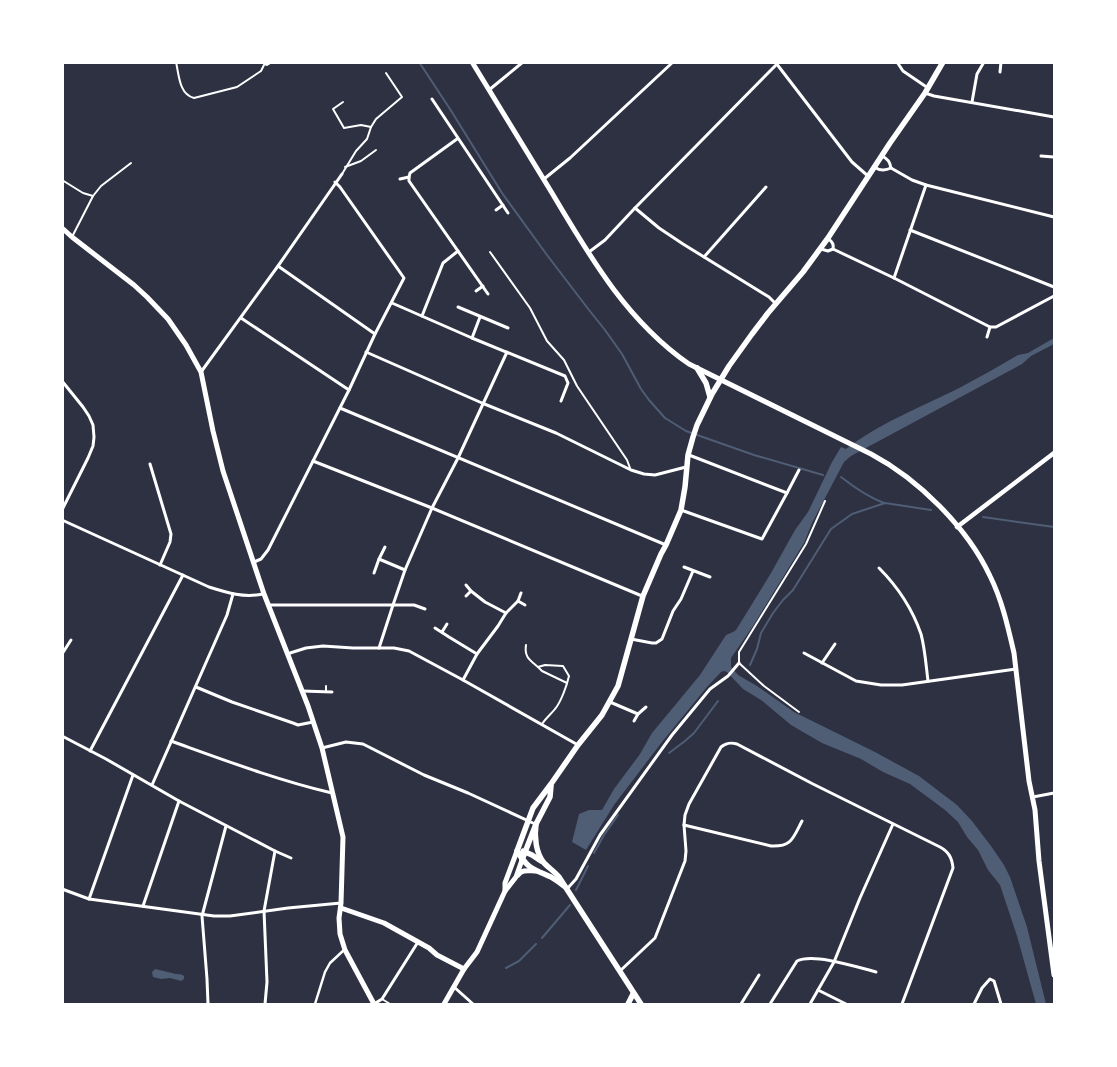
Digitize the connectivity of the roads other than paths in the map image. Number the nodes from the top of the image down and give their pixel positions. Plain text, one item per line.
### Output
1 (176, 62) edge
2 (261, 62) edge
3 (272, 62) edge
4 (472, 62) edge
5 (673, 62) edge
6 (897, 62) edge
7 (943, 62) edge
8 (984, 62) edge
9 (1001, 62) edge
10 (521, 63) edge
11 (777, 63) edge
12 (264, 65) junction
13 (1000, 72) dead end
14 (386, 73) dead end
15 (489, 90) junction
16 (927, 90) junction
17 (432, 99) dead end
18 (343, 102) dead end
19 (972, 102) junction
20 (1054, 116) edge
21 (371, 127) junction
22 (457, 138) junction
23 (376, 150) dead end
24 (882, 156) junction
25 (1040, 156) dead end
26 (1054, 157) edge
27 (131, 163) dead end
28 (345, 167) junction
29 (874, 167) junction
30 (891, 168) junction
31 (342, 174) joint
32 (868, 176) junction
33 (409, 178) junction
34 (400, 179) dead end
35 (62, 180) edge
36 (544, 180) junction
37 (335, 182) junction
38 (926, 184) junction
39 (766, 188) dead end
40 (93, 196) junction
41 (502, 205) junction
42 (635, 208) junction
43 (496, 210) dead end
44 (508, 213) dead end
45 (1054, 217) edge
46 (62, 228) edge
47 (910, 230) junction
48 (72, 237) junction
49 (828, 238) junction
50 (820, 249) junction
51 (833, 249) junction
52 (458, 252) junction
53 (490, 252) dead end
54 (588, 253) junction
55 (704, 257) junction
56 (278, 266) junction
57 (894, 278) junction
58 (482, 286) junction
59 (1054, 287) edge
60 (476, 291) dead end
61 (488, 294) dead end
62 (1054, 296) edge
63 (392, 303) junction
64 (776, 304) junction
65 (458, 307) dead end
66 (422, 316) junction
67 (480, 317) junction
68 (241, 318) junction
69 (990, 327) junction
70 (508, 328) dead end
71 (376, 334) junction
72 (987, 337) dead end
73 (472, 338) junction
74 (366, 352) junction
75 (506, 352) junction
76 (697, 368) junction
77 (201, 372) junction
78 (720, 379) junction
79 (62, 381) edge
80 (349, 390) junction
81 (710, 397) junction
82 (561, 401) dead end
83 (482, 403) junction
84 (340, 408) junction
85 (1054, 453) edge
86 (688, 455) junction
87 (458, 458) junction
88 (313, 461) junction
89 (150, 464) dead end
90 (687, 467) junction
91 (630, 470) junction
92 (799, 470) dead end
93 (788, 493) junction
94 (825, 502) dead end
95 (432, 508) junction
96 (62, 510) edge
97 (681, 510) junction
98 (62, 520) edge
99 (958, 527) junction
100 (666, 545) junction
101 (385, 547) dead end
102 (379, 560) junction
103 (253, 562) junction
104 (160, 565) junction
105 (684, 568) dead end
106 (879, 568) dead end
107 (405, 570) junction
108 (693, 571) junction
109 (374, 573) dead end
110 (183, 575) junction
111 (710, 577) dead end
112 (466, 584) dead end
113 (472, 591) junction
114 (233, 594) junction
115 (264, 594) junction
116 (521, 594) dead end
117 (466, 596) dead end
118 (643, 596) junction
119 (518, 601) junction
120 (268, 605) junction
121 (392, 605) junction
122 (525, 605) dead end
123 (425, 609) dead end
124 (506, 613) junction
125 (447, 624) dead end
126 (436, 628) dead end
127 (442, 632) junction
128 (631, 638) junction
129 (71, 640) dead end
130 (835, 644) dead end
131 (526, 645) dead end
132 (379, 648) junction
133 (804, 653) dead end
134 (62, 654) edge
135 (287, 654) junction
136 (477, 654) junction
137 (739, 663) junction
138 (822, 663) junction
139 (538, 667) junction
140 (1016, 669) junction
141 (463, 680) junction
142 (928, 681) junction
143 (567, 683) junction
144 (326, 686) dead end
145 (196, 687) junction
146 (302, 691) junction
147 (326, 692) junction
148 (332, 692) dead end
149 (610, 702) junction
150 (646, 707) dead end
151 (799, 712) dead end
152 (638, 714) junction
153 (634, 721) dead end
154 (314, 722) junction
155 (542, 724) junction
156 (62, 736) edge
157 (171, 741) junction
158 (578, 745) junction
159 (322, 748) junction
160 (90, 751) junction
161 (134, 775) junction
162 (551, 784) junction
163 (152, 785) junction
164 (332, 793) junction
165 (1054, 793) edge
166 (1032, 797) junction
167 (179, 801) junction
168 (528, 821) junction
169 (802, 821) dead end
170 (536, 824) junction
171 (893, 824) junction
172 (226, 826) junction
173 (684, 826) junction
174 (274, 851) junction
175 (517, 851) junction
176 (526, 852) junction
177 (291, 858) dead end
178 (522, 860) junction
179 (543, 862) junction
180 (536, 871) junction
181 (516, 877) junction
182 (566, 888) junction
183 (62, 889) edge
184 (505, 891) junction
185 (89, 899) junction
186 (341, 905) junction
187 (143, 906) junction
188 (264, 911) junction
189 (202, 916) junction
190 (418, 942) junction
191 (345, 950) junction
192 (1053, 951) edge
193 (834, 962) junction
194 (464, 969) junction
195 (620, 971) junction
196 (876, 972) dead end
197 (1054, 974) edge
198 (759, 976) dead end
199 (453, 987) junction
200 (818, 990) junction
201 (633, 994) junction
202 (382, 999) junction
203 (208, 1004) edge
204 (264, 1004) edge
205 (315, 1004) edge
206 (374, 1004) edge
207 (390, 1004) edge
208 (444, 1004) edge
209 (473, 1004) edge
210 (628, 1004) edge
211 (641, 1004) edge
212 (741, 1004) edge
213 (770, 1004) edge
214 (810, 1004) edge
215 (846, 1004) edge
216 (902, 1004) edge
217 (974, 1004) edge
218 (1001, 1004) edge

1 - 12 lane
2 - 12 lane
3 - 12 lane
4 - 15 main road
5 - 36 street
6 - 16 street
7 - 16 highway
8 - 19 street
9 - 13 street
10 - 15 street
11 - 32 street
11 - 42 street
14 - 21 lane
15 - 36 main road
16 - 19 street
16 - 24 highway
17 - 22 street
18 - 21 lane
19 - 20 street
21 - 28 lane
22 - 33 street
22 - 41 street
23 - 28 lane
24 - 29 highway
24 - 30 street
25 - 26 street
27 - 40 lane
28 - 31 lane
29 - 30 street
29 - 32 highway
30 - 38 street
31 - 37 street
32 - 49 highway
33 - 34 street
33 - 52 street
35 - 40 lane
36 - 54 main road
37 - 56 street
37 - 63 street
38 - 45 street
38 - 47 street
39 - 55 street
40 - 48 lane
41 - 43 street
41 - 44 street
42 - 54 street
42 - 55 street
46 - 48 main road
47 - 57 street
47 - 59 street
48 - 77 main road
49 - 50 highway
49 - 51 street
50 - 51 street
50 - 64 highway
51 - 57 street
52 - 58 street
52 - 66 street
53 - 91 lane
54 - 76 main road
55 - 64 street
56 - 68 street
56 - 71 street
57 - 69 street
58 - 60 street
58 - 61 street
62 - 69 street
63 - 66 street
63 - 71 street
64 - 78 highway
65 - 67 street
66 - 73 street
67 - 70 street
67 - 73 street
68 - 77 street
68 - 80 street
69 - 72 street
71 - 74 street
73 - 75 street
74 - 80 street
74 - 83 street
75 - 82 street
75 - 83 street
76 - 78 main road
76 - 81 highway
77 - 103 main road
78 - 81 highway
78 - 99 main road
79 - 96 street
80 - 84 street
81 - 86 highway
83 - 87 street
83 - 91 street
84 - 87 street
84 - 88 street
85 - 99 street
86 - 90 highway
86 - 93 street
87 - 95 street
87 - 100 street
88 - 95 street
88 - 103 street
89 - 104 street
90 - 91 street
90 - 97 highway
92 - 93 street
93 - 97 street
94 - 137 lane
95 - 107 street
95 - 118 street
97 - 100 highway
98 - 104 street
99 - 140 main road
100 - 118 highway
101 - 102 street
102 - 107 street
102 - 109 street
103 - 115 main road
104 - 110 street
105 - 108 street
106 - 142 street
107 - 121 street
108 - 111 street
108 - 128 street
110 - 114 street
110 - 160 street
112 - 113 street
113 - 117 street
113 - 124 street
114 - 115 street
114 - 145 street
115 - 120 main road
116 - 119 street
118 - 128 highway
119 - 122 street
119 - 124 street
120 - 121 street
120 - 135 main road
121 - 123 street
121 - 132 street
124 - 136 street
125 - 127 street
126 - 127 street
127 - 136 street
128 - 149 highway
129 - 134 street
130 - 138 street
131 - 139 lane
132 - 135 street
132 - 141 street
133 - 138 street
135 - 146 main road
136 - 141 street
137 - 151 lane
137 - 182 street
138 - 142 street
139 - 143 lane
139 - 143 lane
140 - 142 street
140 - 166 main road
141 - 155 street
143 - 155 lane
144 - 147 lane
145 - 154 street
145 - 157 street
146 - 147 street
146 - 154 main road
147 - 148 street
149 - 152 street
149 - 158 highway
150 - 152 street
152 - 153 street
154 - 159 main road
155 - 158 street
156 - 160 street
157 - 163 street
157 - 164 street
158 - 162 highway
159 - 164 main road
159 - 168 street
160 - 161 street
161 - 163 street
161 - 185 street
162 - 168 highway
162 - 170 highway
163 - 167 street
164 - 186 main road
165 - 166 street
166 - 192 main road
167 - 172 street
167 - 187 street
168 - 170 street
168 - 175 highway
169 - 173 street
170 - 176 highway
170 - 179 highway
171 - 173 street
171 - 193 street
171 - 216 street
172 - 174 street
172 - 189 street
173 - 195 street
174 - 177 street
174 - 188 street
175 - 176 highway
175 - 178 highway
175 - 184 main road
176 - 178 highway
176 - 179 highway
178 - 180 highway
178 - 181 main road
179 - 182 highway
180 - 181 main road
180 - 182 highway
181 - 184 main road
182 - 195 highway
183 - 185 street
184 - 194 main road
185 - 187 street
186 - 188 street
186 - 190 main road
186 - 191 main road
187 - 189 street
188 - 189 street
188 - 204 street
189 - 203 street
190 - 194 main road
190 - 202 street
191 - 205 street
191 - 206 main road
192 - 197 main road
193 - 196 street
193 - 200 street
193 - 213 street
194 - 199 main road
195 - 201 highway
198 - 212 street
199 - 208 main road
199 - 209 street
200 - 214 street
200 - 215 street
201 - 210 highway
201 - 211 highway
202 - 206 street
202 - 207 lane
217 - 218 street

